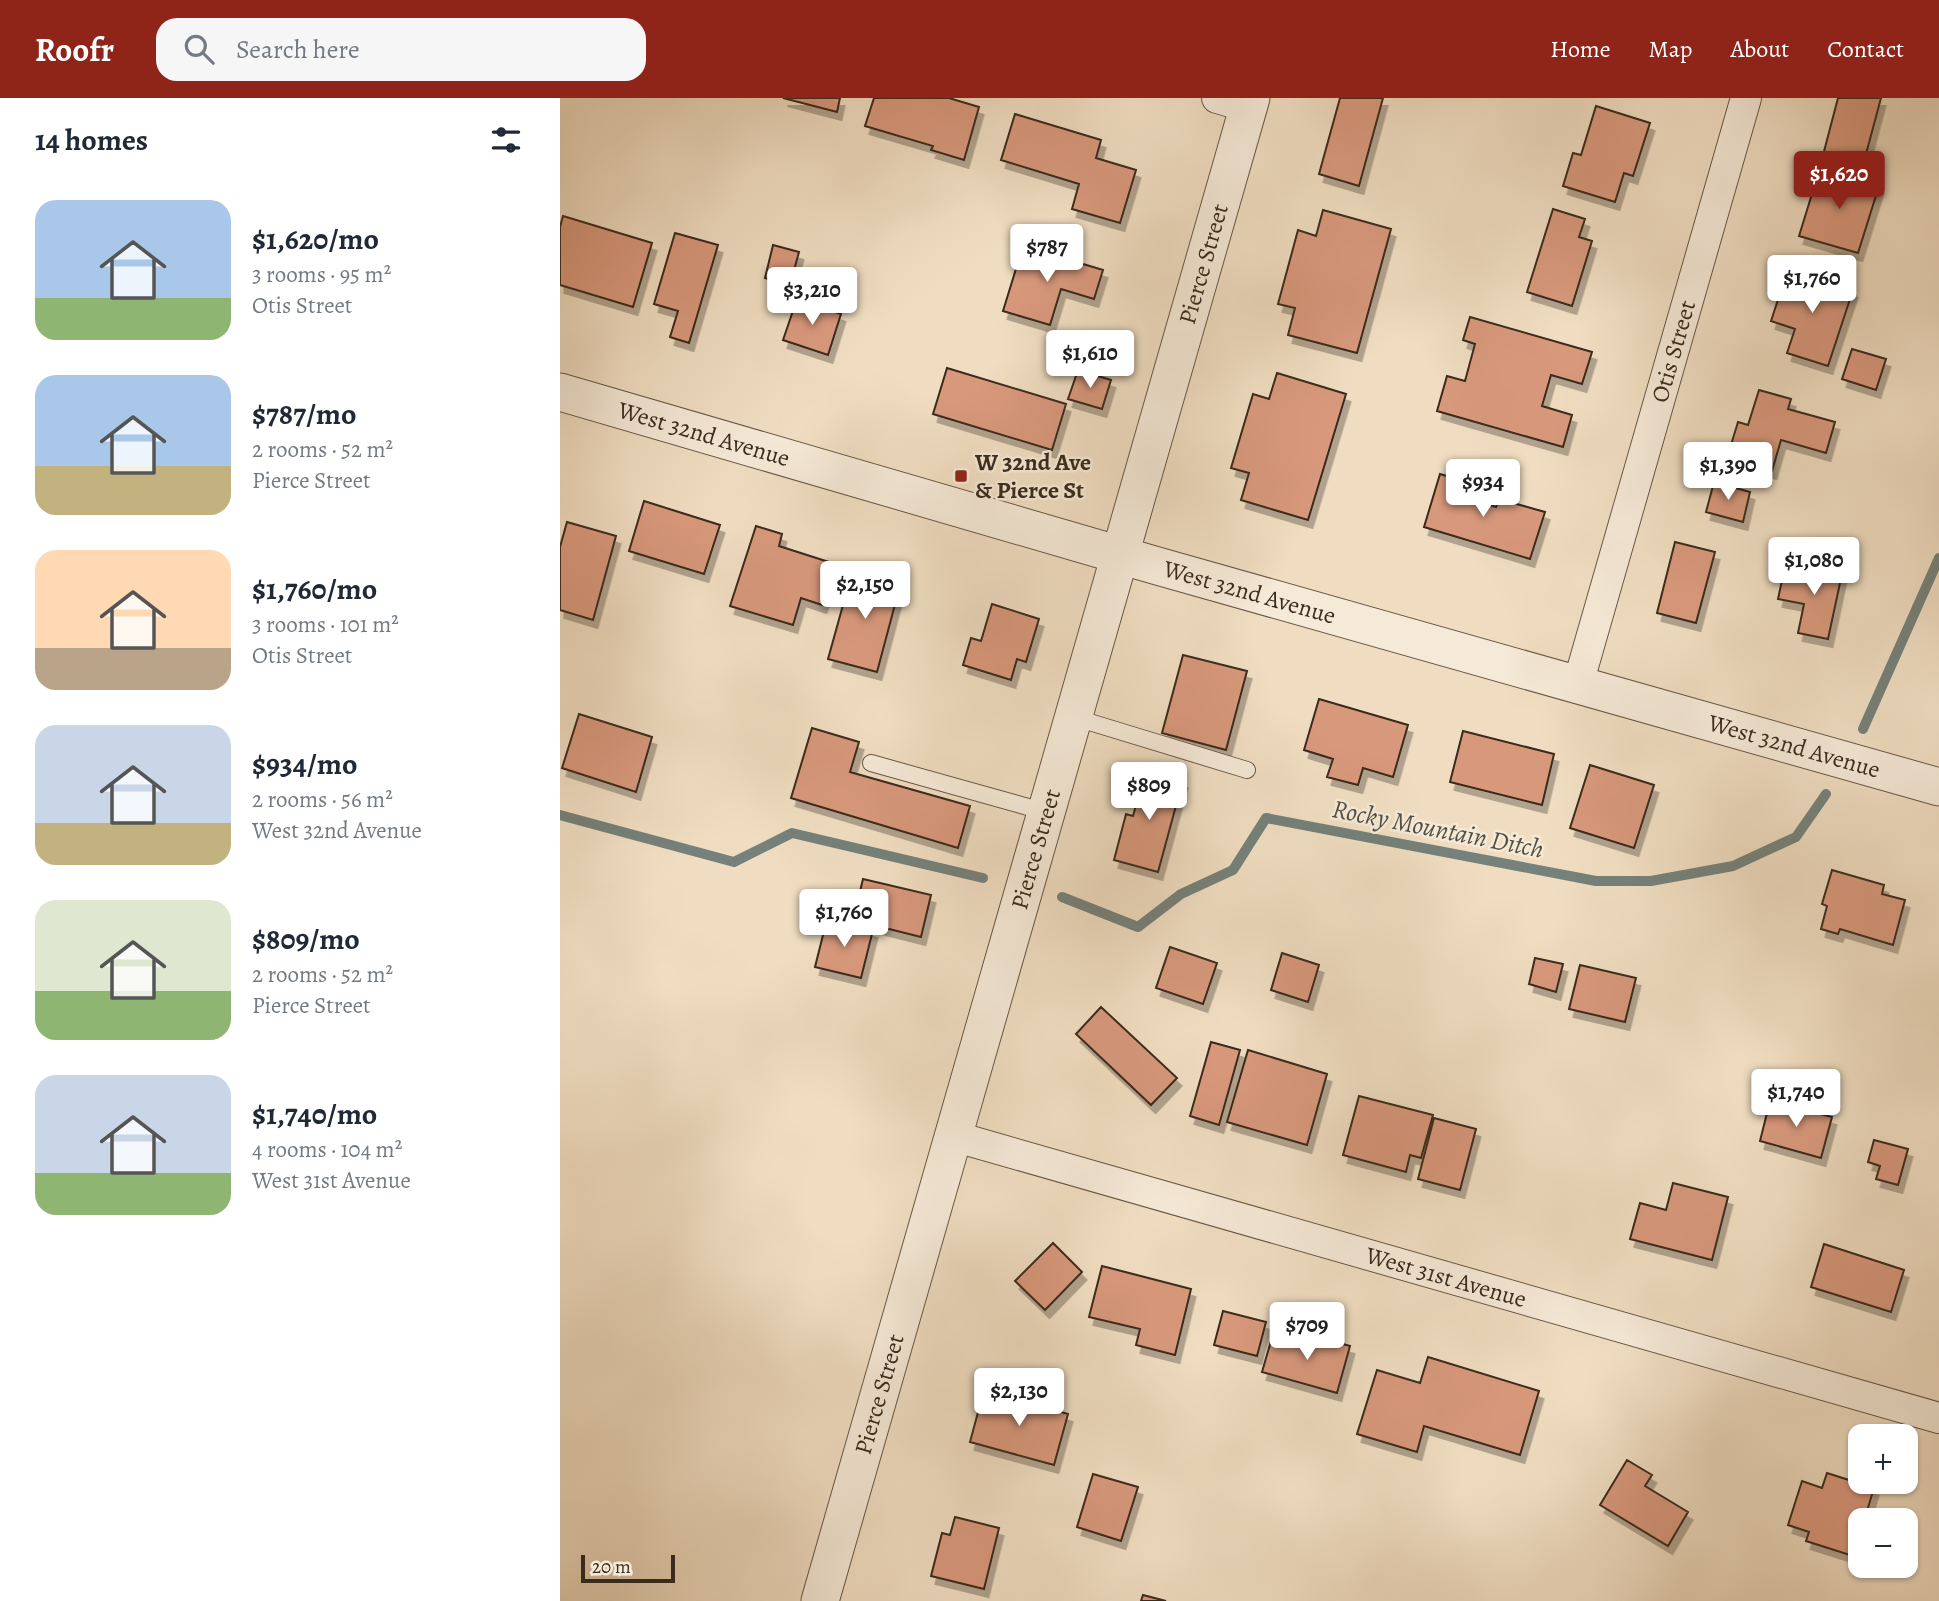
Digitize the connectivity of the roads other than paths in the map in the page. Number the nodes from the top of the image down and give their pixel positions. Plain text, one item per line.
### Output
1 (1746, 98) edge
2 (1239, 101) edge
3 (560, 392) edge
4 (1120, 555) junction
5 (1578, 684) junction
6 (1073, 717) junction
7 (871, 763) dead end
8 (1247, 770) dead end
9 (1939, 787) edge
10 (1046, 812) junction
11 (953, 1136) junction
12 (1939, 1418) edge
13 (820, 1601) edge

1 - 5 street, Otis Street
2 - 4 street, Pierce Street
3 - 4 street, West 32nd Avenue
4 - 5 street, West 32nd Avenue
4 - 6 street, Pierce Street
5 - 9 street, West 32nd Avenue
6 - 8 lane
6 - 10 street, Pierce Street
7 - 10 lane
10 - 11 street, Pierce Street
11 - 12 street, West 31st Avenue
11 - 13 street, Pierce Street

